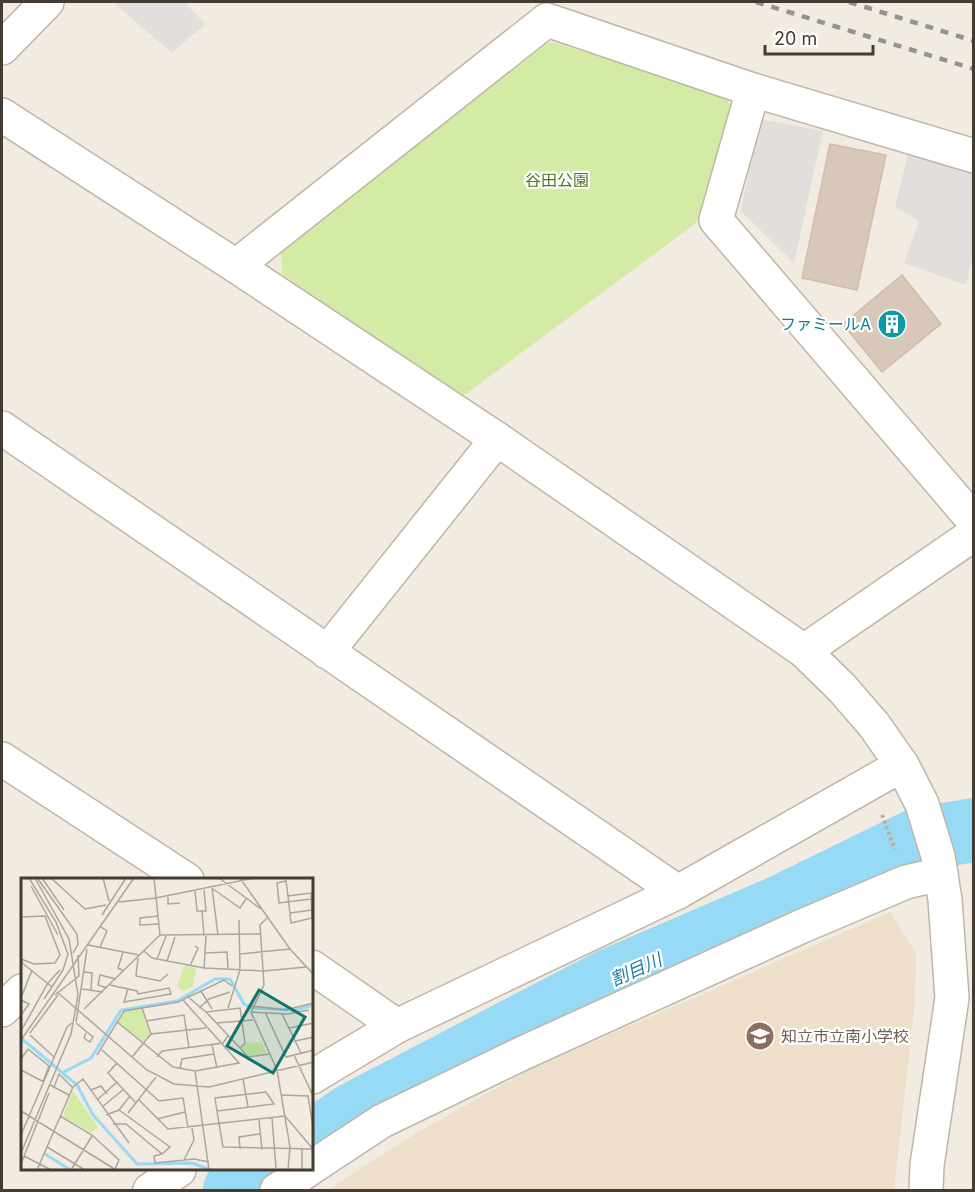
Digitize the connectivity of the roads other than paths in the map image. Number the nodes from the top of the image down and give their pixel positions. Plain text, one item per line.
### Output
1 (47, 2) edge
2 (2, 48) edge
3 (753, 90) junction
4 (2, 115) edge
5 (974, 156) edge
6 (236, 266) junction
7 (2, 428) edge
8 (497, 439) junction
9 (974, 521) edge
10 (974, 534) edge
11 (804, 651) junction
12 (327, 652) junction
13 (2, 759) edge
14 (902, 765) junction
15 (939, 865) junction
16 (166, 875) edge
17 (678, 892) junction
18 (314, 968) edge
19 (21, 992) edge
20 (2, 1010) edge
21 (397, 1026) junction
22 (314, 1076) edge
23 (314, 1166) edge
24 (178, 1171) edge
25 (307, 1171) edge
26 (150, 1191) edge
27 (277, 1191) edge
28 (926, 1191) edge

1 - 2 street
3 - 5 street
3 - 6 street
3 - 9 street
4 - 6 street
6 - 8 street
7 - 12 street
8 - 11 street
8 - 12 street
10 - 11 street
11 - 14 street
12 - 17 street
13 - 16 street
14 - 15 street
14 - 17 street
15 - 23 street
15 - 28 street
17 - 21 street
18 - 21 street
19 - 20 street
21 - 22 street
24 - 26 street
25 - 27 street

